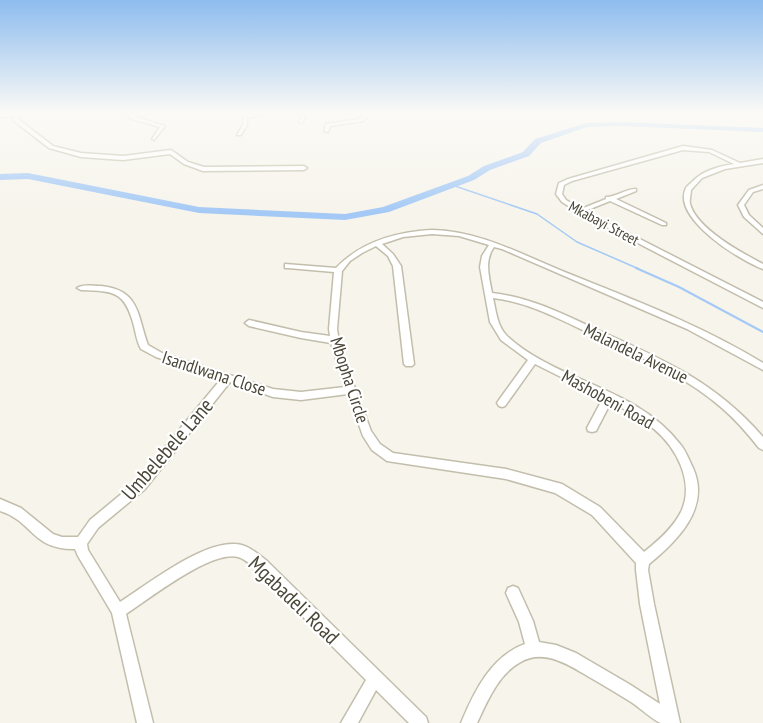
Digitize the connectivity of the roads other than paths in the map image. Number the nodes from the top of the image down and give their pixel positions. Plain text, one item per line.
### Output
1 (50, 146) edge
2 (763, 161) edge
3 (738, 164) junction
4 (304, 168) dead end
5 (763, 187) edge
6 (634, 190) dead end
7 (608, 198) junction
8 (580, 211) junction
9 (664, 224) dead end
10 (763, 232) edge
11 (378, 244) junction
12 (492, 245) junction
13 (288, 267) dead end
14 (763, 267) edge
15 (338, 270) junction
16 (81, 288) dead end
17 (489, 295) junction
18 (763, 305) edge
19 (249, 323) dead end
20 (334, 339) junction
21 (534, 359) junction
22 (409, 364) dead end
23 (763, 367) edge
24 (227, 379) junction
25 (350, 390) junction
26 (609, 397) junction
27 (502, 403) dead end
28 (592, 428) dead end
29 (763, 445) edge
30 (0, 506) edge
31 (81, 543) junction
32 (643, 561) junction
33 (513, 593) dead end
34 (118, 611) junction
35 (534, 650) junction
36 (375, 678) junction
37 (671, 722) edge
38 (145, 723) edge
39 (349, 723) edge
40 (420, 723) edge
41 (469, 723) edge

1 - 4 street
2 - 3 street
3 - 8 street, Mkabayi Street
3 - 14 street
5 - 10 street
6 - 7 street
7 - 8 street
7 - 9 street
8 - 18 street, Mkabayi Street
11 - 12 street
11 - 15 street
11 - 22 street
12 - 17 street, Mashobeni Road
12 - 23 street
13 - 15 street
15 - 20 street, Mbopha Circle
16 - 24 street, Isandlwana Close
17 - 21 street, Mashobeni Road
17 - 29 street, Malandela Avenue
19 - 20 street
20 - 25 street, Mbopha Circle
21 - 26 street, Mashobeni Road
21 - 27 street
24 - 25 street, Isandlwana Close
24 - 31 street, Umbelebele Lane
25 - 32 street, Mbopha Circle
26 - 28 street
26 - 32 street, Mashobeni Road
30 - 31 street
31 - 34 street
32 - 37 street
33 - 35 street
34 - 36 street, Mgabadeli Road
34 - 38 street
35 - 37 street
35 - 41 street
36 - 39 street
36 - 40 street, Mgabadeli Road

